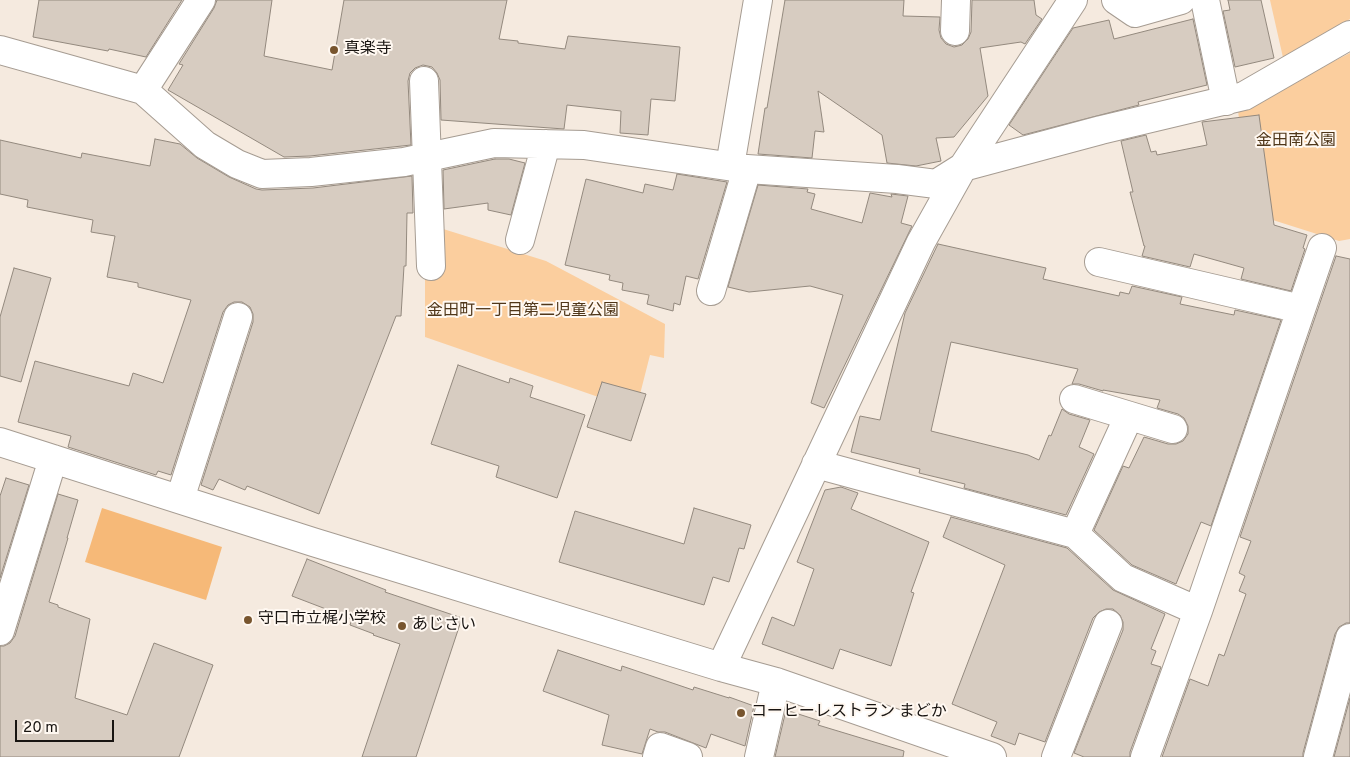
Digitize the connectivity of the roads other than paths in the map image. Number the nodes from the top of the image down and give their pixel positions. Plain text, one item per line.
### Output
1 (201, 0) edge
2 (758, 0) edge
3 (956, 0) edge
4 (1073, 0) edge
5 (1116, 0) edge
6 (1182, 0) edge
7 (1205, 0) edge
8 (955, 31) dead end
9 (1350, 35) edge
10 (0, 50) edge
11 (424, 81) dead end
12 (142, 90) junction
13 (1226, 101) junction
14 (546, 144) junction
15 (427, 157) junction
16 (963, 167) junction
17 (739, 168) junction
18 (520, 240) dead end
19 (1322, 248) dead end
20 (1100, 262) dead end
21 (432, 266) dead end
22 (712, 291) dead end
23 (1301, 310) junction
24 (238, 317) dead end
25 (1074, 399) dead end
26 (1129, 416) junction
27 (1174, 429) dead end
28 (1, 447) edge
29 (53, 459) junction
30 (816, 464) junction
31 (180, 499) junction
32 (1076, 534) junction
33 (1198, 611) junction
34 (1108, 624) dead end
35 (0, 631) edge
36 (1349, 646) edge
37 (721, 667) junction
38 (776, 682) junction
39 (935, 748) edge
40 (657, 757) edge
41 (688, 757) edge
42 (759, 757) edge
43 (992, 757) edge
44 (1056, 757) edge
45 (1145, 757) edge
46 (1318, 757) edge

1 - 12 street
2 - 17 street
3 - 8 street
4 - 16 street
5 - 6 street
7 - 13 street
9 - 13 street
10 - 12 street
11 - 15 street
12 - 15 street
13 - 16 street
14 - 15 street
14 - 17 street
14 - 18 street
15 - 21 street
16 - 17 street
16 - 30 street
17 - 22 street
19 - 23 street
20 - 23 street
23 - 33 street
24 - 31 street
25 - 26 street
26 - 27 street
26 - 32 street
28 - 29 street
29 - 31 street
29 - 35 street
30 - 32 street
30 - 37 street
31 - 37 street
32 - 33 street
33 - 45 street
34 - 44 street
36 - 46 street
37 - 38 street
38 - 39 street
38 - 42 street
39 - 43 street
40 - 41 street

